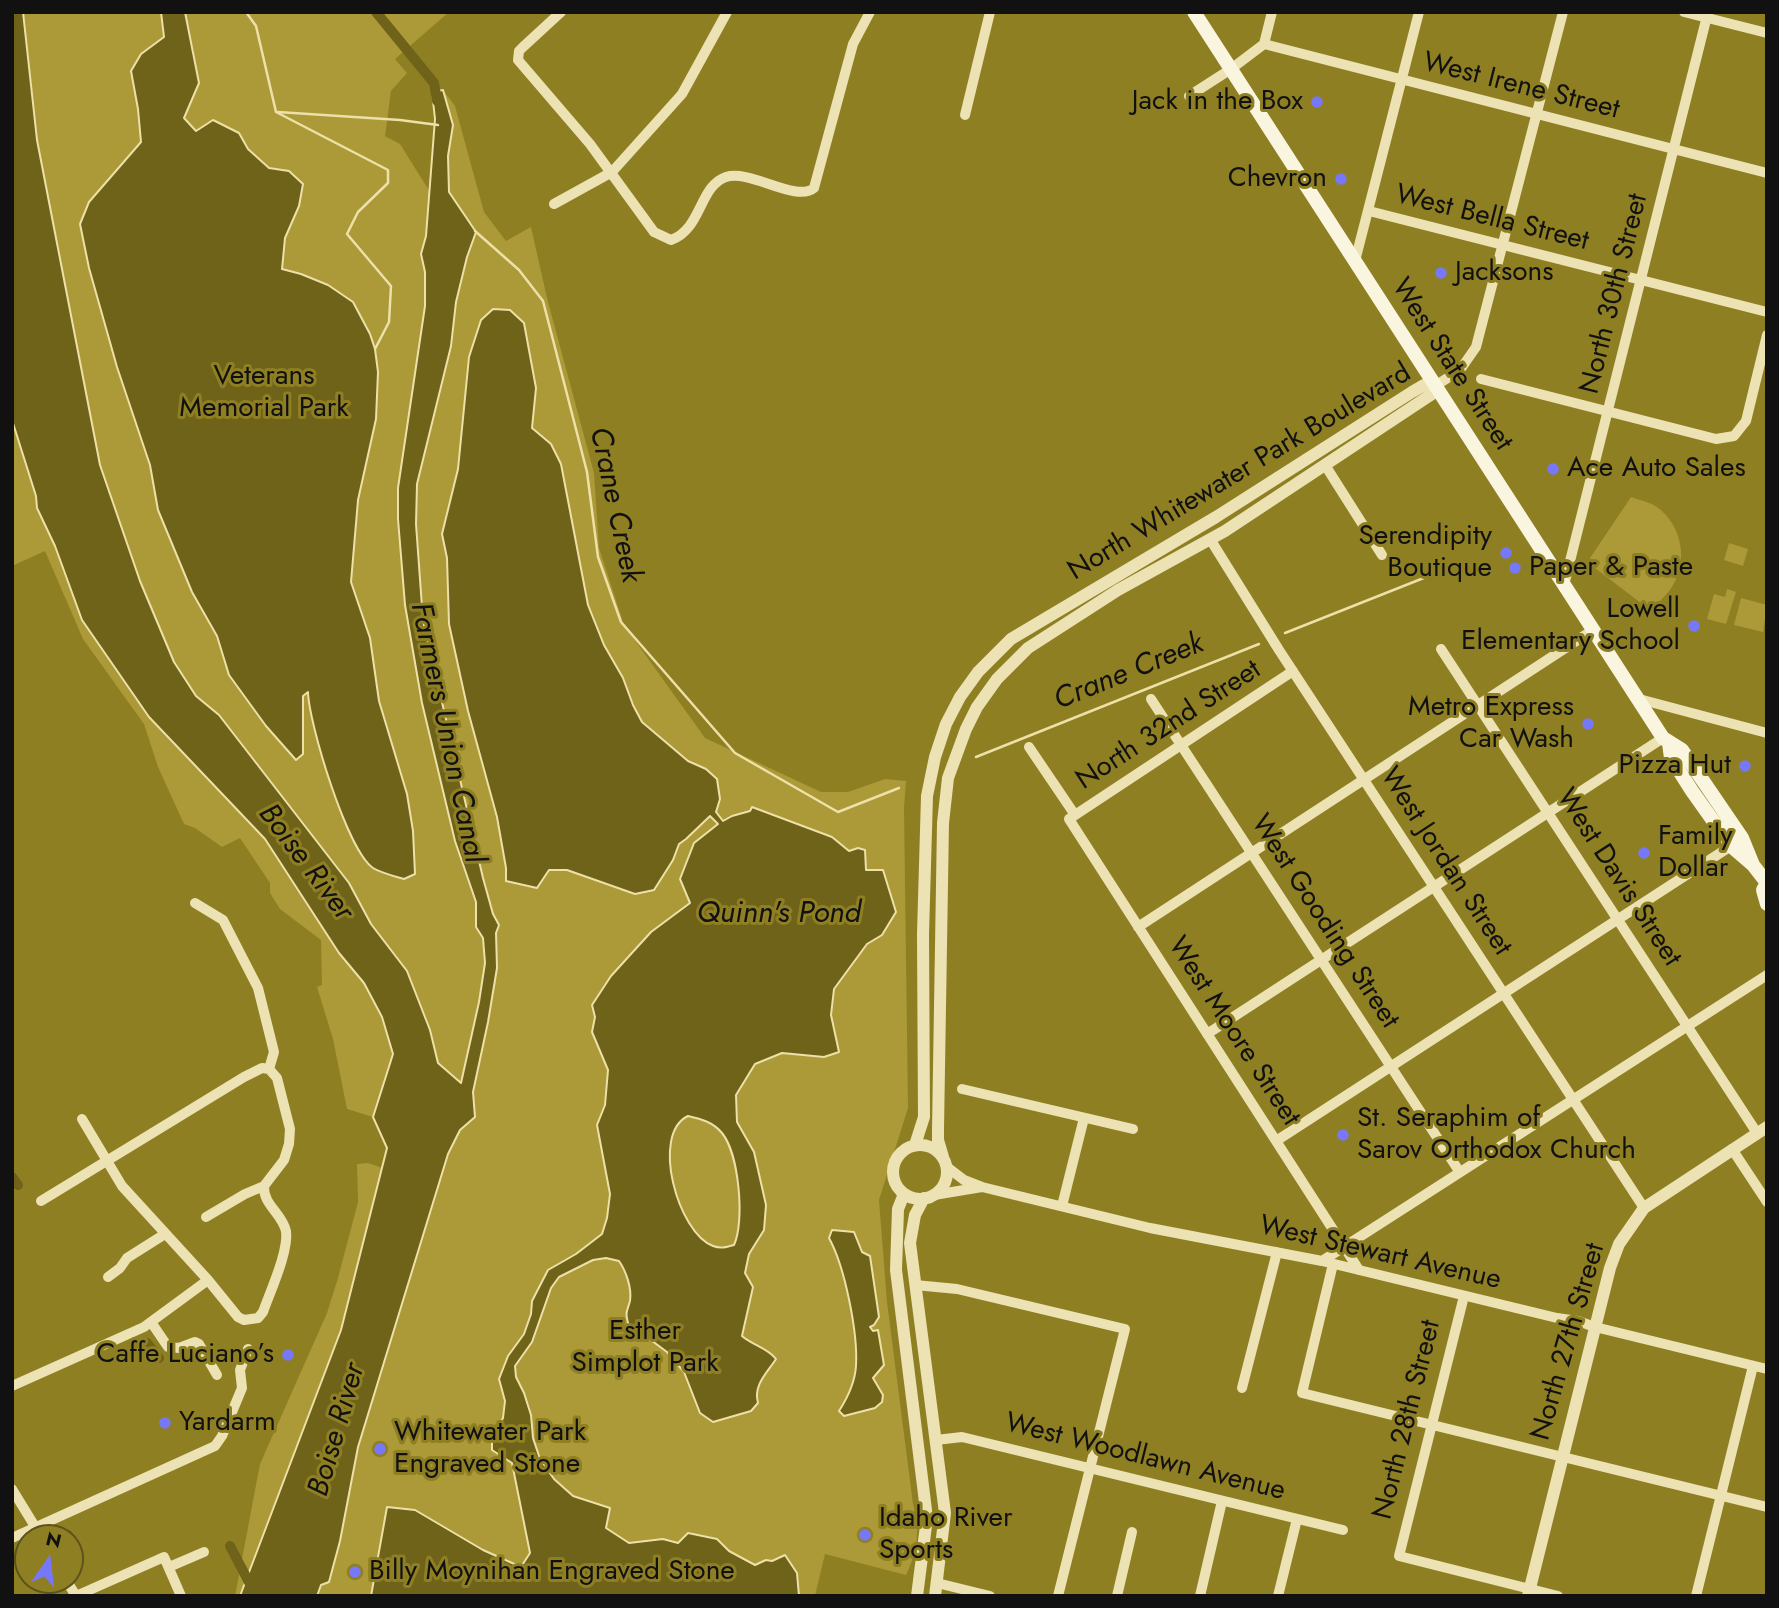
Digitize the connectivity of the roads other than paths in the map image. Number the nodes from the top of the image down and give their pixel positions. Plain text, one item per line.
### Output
1 (561, 12) edge
2 (727, 12) edge
3 (870, 12) edge
4 (990, 12) edge
5 (1194, 12) edge
6 (1272, 12) edge
7 (1419, 12) edge
8 (1563, 12) edge
9 (1684, 12) edge
10 (1708, 15) edge
11 (1767, 33) edge
12 (1264, 44) junction
13 (1231, 69) junction
14 (1402, 80) junction
15 (1188, 96) dead end
16 (1537, 114) junction
17 (965, 115) dead end
18 (1674, 150) junction
19 (612, 172) junction
20 (1767, 173) edge
21 (554, 204) dead end
22 (1369, 211) junction
23 (1504, 245) junction
24 (1355, 261) junction
25 (1642, 281) junction
26 (1767, 312) edge
27 (1767, 335) edge
28 (1481, 379) dead end
29 (1436, 386) junction
30 (1609, 412) junction
31 (1325, 466) junction
32 (1210, 539) junction
33 (1382, 555) dead end
34 (1564, 585) junction
35 (1593, 630) junction
36 (1441, 649) dead end
37 (1293, 671) junction
38 (1151, 699) dead end
39 (1638, 699) junction
40 (1478, 705) junction
41 (1767, 733) edge
42 (1666, 740) junction
43 (1182, 746) junction
44 (1029, 747) dead end
45 (1364, 780) junction
46 (1548, 812) junction
47 (1072, 817) junction
48 (1731, 846) junction
49 (1252, 852) junction
50 (1753, 865) junction
51 (1767, 883) edge
52 (1434, 886) junction
53 (195, 903) dead end
54 (1767, 904) edge
55 (1618, 919) junction
56 (1138, 927) junction
57 (1321, 960) junction
58 (1767, 975) edge
59 (1504, 993) junction
60 (1687, 1026) junction
61 (1207, 1034) junction
62 (1391, 1066) junction
63 (269, 1069) junction
64 (962, 1089) dead end
65 (1573, 1099) junction
66 (1084, 1118) junction
67 (82, 1119) dead end
68 (1133, 1129) dead end
69 (1762, 1130) edge
70 (1276, 1141) junction
71 (915, 1145) junction
72 (1732, 1149) junction
73 (107, 1161) junction
74 (945, 1162) junction
75 (1459, 1171) junction
76 (264, 1186) junction
77 (982, 1187) junction
78 (904, 1194) junction
79 (929, 1197) junction
80 (41, 1201) dead end
81 (1767, 1202) edge
82 (1062, 1206) junction
83 (1644, 1208) junction
84 (206, 1217) dead end
85 (165, 1234) junction
86 (1343, 1246) junction
87 (1277, 1252) junction
88 (1327, 1263) junction
89 (1359, 1270) junction
90 (108, 1277) dead end
91 (208, 1280) junction
92 (915, 1285) junction
93 (1464, 1296) junction
94 (151, 1322) junction
95 (1595, 1328) junction
96 (248, 1349) dead end
97 (1753, 1366) junction
98 (1767, 1369) edge
99 (217, 1375) dead end
100 (12, 1386) edge
101 (1242, 1388) dead end
102 (1432, 1425) junction
103 (936, 1440) junction
104 (1563, 1457) junction
105 (1090, 1468) junction
106 (12, 1489) edge
107 (1721, 1496) junction
108 (1222, 1501) junction
109 (1767, 1507) edge
110 (1297, 1519) junction
111 (34, 1524) edge
112 (43, 1524) edge
113 (1343, 1530) dead end
114 (1132, 1532) dead end
115 (204, 1552) dead end
116 (169, 1567) junction
117 (936, 1589) edge
118 (1529, 1592) edge
119 (76, 1596) edge
120 (181, 1596) edge
121 (917, 1596) edge
122 (990, 1596) edge
123 (1058, 1596) edge
124 (1117, 1596) edge
125 (1200, 1596) edge
126 (1278, 1596) edge
127 (1558, 1596) edge
128 (1696, 1596) edge

1 - 19 street
2 - 19 street
3 - 19 street
4 - 17 street
5 - 13 main road, West State Street
6 - 12 street
7 - 14 street
8 - 16 street
9 - 10 street
10 - 11 street
10 - 18 street, North 30th Street
12 - 13 street
12 - 14 street, West Irene Street
13 - 15 street
13 - 24 main road, West State Street
14 - 16 street, West Irene Street
14 - 22 street
16 - 18 street, West Irene Street
16 - 23 street
18 - 20 street, West Irene Street
18 - 25 street, North 30th Street
19 - 21 street
22 - 23 street, West Bella Street
22 - 24 street
23 - 25 street, West Bella Street
23 - 29 street
24 - 29 main road, West State Street
25 - 26 street, West Bella Street
25 - 30 street, North 30th Street
27 - 30 street
28 - 30 street
29 - 31 street, North Whitewater Park Boulevard
29 - 34 main road, West State Street
29 - 71 street, North Whitewater Park Boulevard
30 - 34 street, North 30th Street
31 - 32 street, North Whitewater Park Boulevard
31 - 33 street
32 - 37 street, West Jordan Street
32 - 74 street, North Whitewater Park Boulevard
34 - 35 main road, West State Street
35 - 39 main road, West State Street
35 - 40 street
36 - 40 street, West Davis Street
37 - 43 street, North 32nd Street
37 - 45 street, West Jordan Street
38 - 43 street, West Gooding Street
39 - 41 street
39 - 42 main road, West State Street
40 - 45 street
40 - 46 street, West Davis Street
42 - 46 street
42 - 48 main road, West State Street
42 - 50 main road, West State Street
43 - 47 street, North 32nd Street
43 - 49 street, West Gooding Street
44 - 47 street, West Moore Street
45 - 49 street
45 - 52 street, West Jordan Street
46 - 52 street
46 - 55 street, West Davis Street
47 - 56 street, West Moore Street
48 - 50 main road, West State Street
48 - 55 street
49 - 56 street
49 - 57 street, West Gooding Street
50 - 51 main road, West State Street
51 - 54 main road, West State Street
52 - 57 street
52 - 59 street, West Jordan Street
53 - 63 street
55 - 59 street
55 - 60 street, West Davis Street
56 - 61 street, West Moore Street
57 - 61 street
57 - 62 street, West Gooding Street
58 - 60 street
59 - 62 street
59 - 65 street, West Jordan Street
60 - 65 street
60 - 69 street, West Davis Street
61 - 70 street, West Moore Street
62 - 70 street
62 - 75 street, West Gooding Street
63 - 73 street
63 - 76 street
64 - 66 street
65 - 75 street
65 - 83 street, West Jordan Street
66 - 68 street
66 - 82 street
67 - 73 street
69 - 72 street, North 27th Street
70 - 86 street, West Moore Street
71 - 74 street
71 - 78 street
72 - 81 street
72 - 83 street, North 27th Street
73 - 80 street
73 - 85 street
74 - 77 street, West Stewart Avenue
74 - 79 street
75 - 86 street
76 - 84 street
76 - 91 street
77 - 79 street, West Stewart Avenue
77 - 82 street, West Stewart Avenue
78 - 79 street
78 - 121 street
79 - 92 street
82 - 87 street, West Stewart Avenue
83 - 95 street, North 27th Street
85 - 90 street
85 - 91 street
86 - 88 street
86 - 89 street, West Moore Street
87 - 88 street, West Stewart Avenue
87 - 101 street
88 - 89 street, West Stewart Avenue
88 - 102 street
89 - 93 street, West Stewart Avenue
91 - 94 street
92 - 103 street
92 - 105 street
93 - 95 street, West Stewart Avenue
93 - 102 street, North 28th Street
94 - 99 street
94 - 100 street
95 - 97 street, West Stewart Avenue
95 - 104 street, North 27th Street
96 - 112 street
97 - 98 street, West Stewart Avenue
97 - 107 street
102 - 104 street
102 - 118 street, North 28th Street
103 - 105 street, West Woodlawn Avenue
103 - 117 street
104 - 107 street
104 - 118 street, North 27th Street
105 - 108 street, West Woodlawn Avenue
105 - 123 street
106 - 111 street
107 - 109 street
107 - 128 street
108 - 110 street, West Woodlawn Avenue
108 - 125 street
110 - 113 street, West Woodlawn Avenue
110 - 126 street
114 - 124 street
115 - 116 street
116 - 119 street
116 - 120 street
117 - 122 street
118 - 127 street

